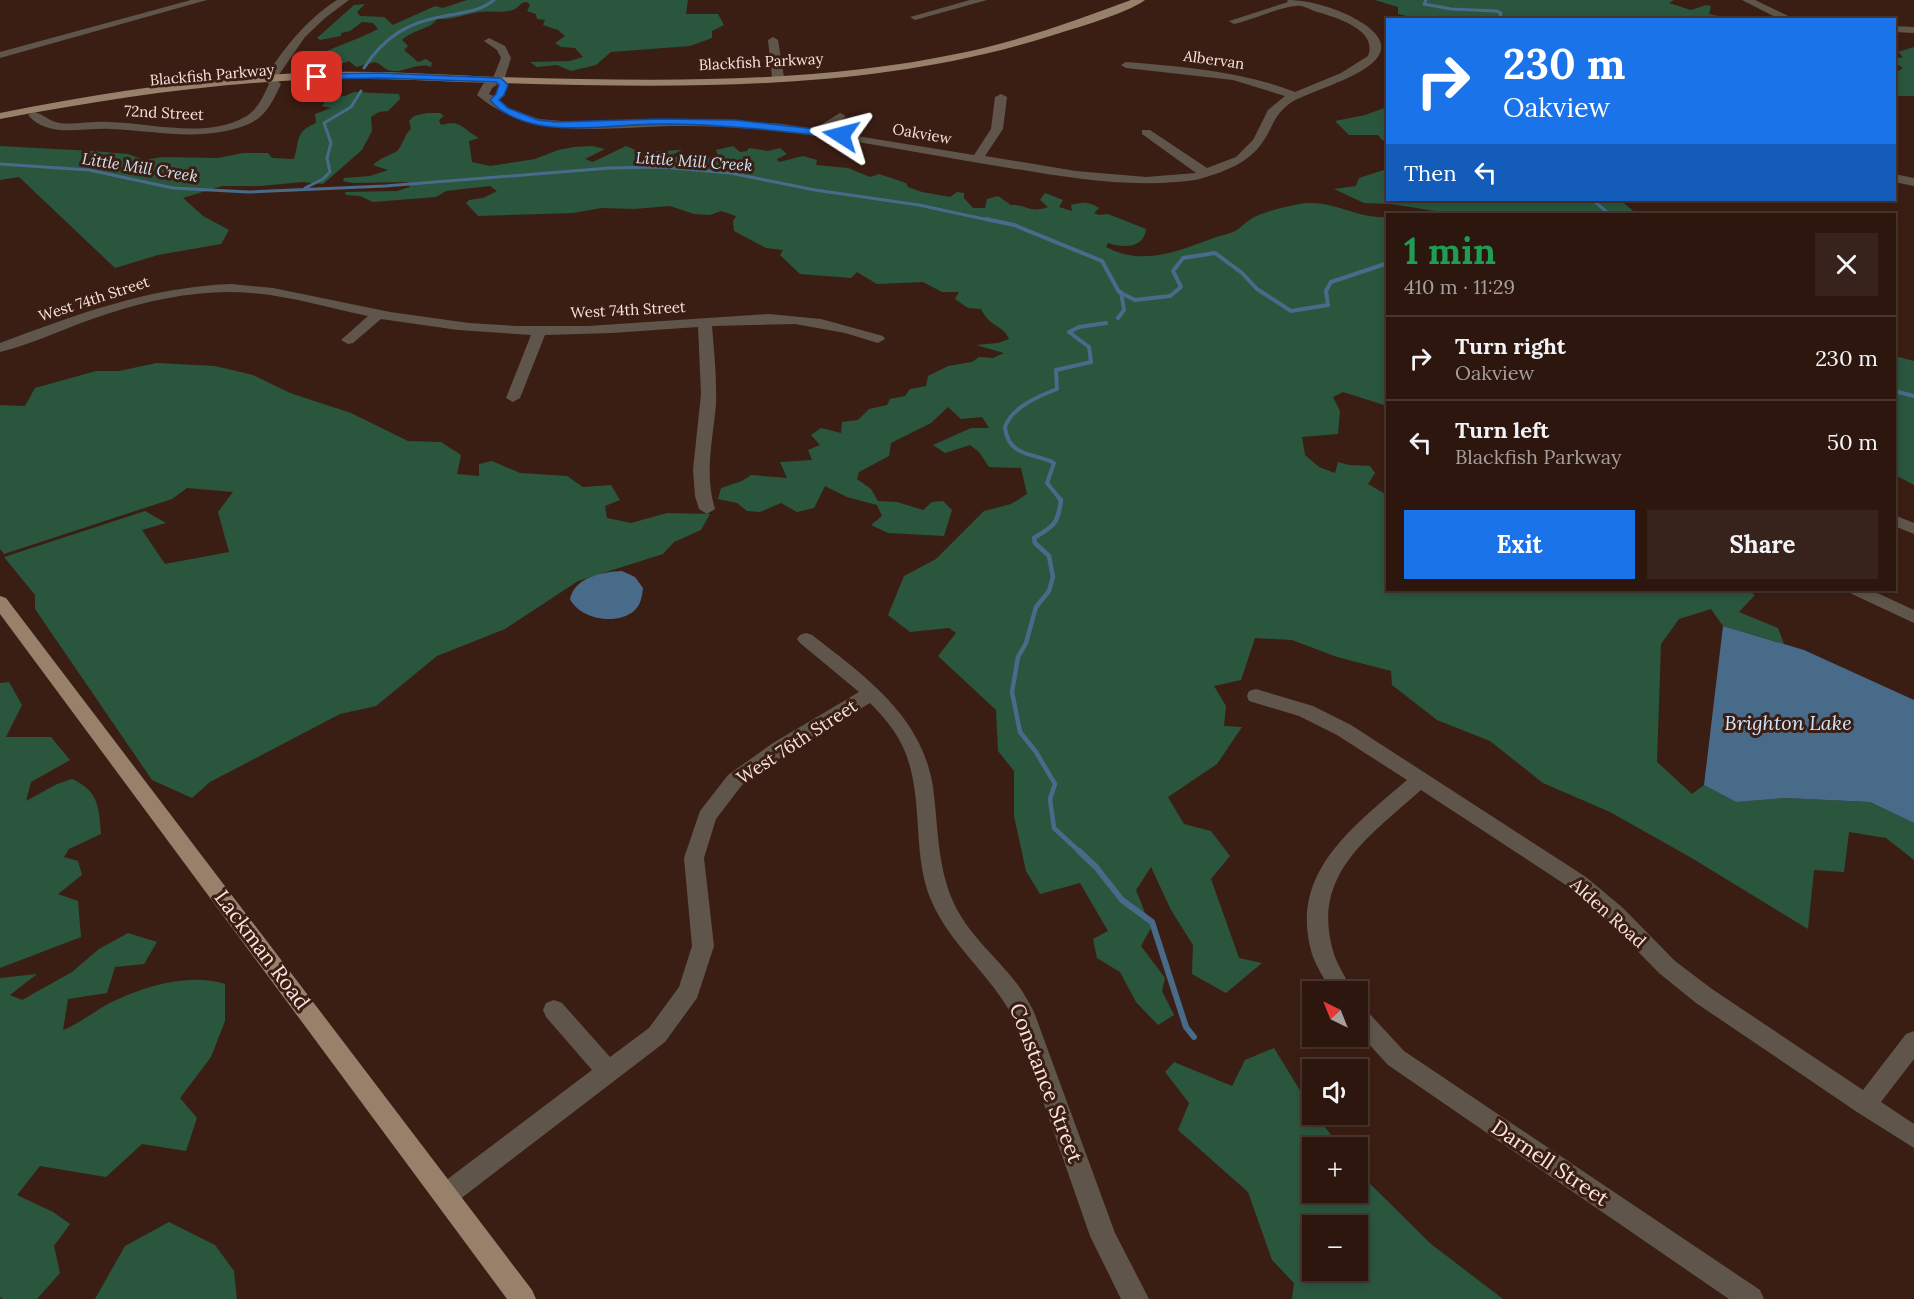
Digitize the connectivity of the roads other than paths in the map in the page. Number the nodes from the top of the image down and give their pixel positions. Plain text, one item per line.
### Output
1 (202, 0) edge
2 (346, 0) edge
3 (982, 0) edge
4 (1124, 0) edge
5 (1140, 0) edge
6 (1747, 0) edge
7 (1295, 1) edge
8 (915, 17) dead end
9 (1787, 18) edge
10 (1234, 21) dead end
11 (1896, 29) edge
12 (1056, 30) junction
13 (1914, 30) edge
14 (773, 40) dead end
15 (489, 41) dead end
16 (0, 55) edge
17 (1126, 65) dead end
18 (778, 77) junction
19 (498, 80) junction
20 (277, 81) junction
21 (1295, 96) junction
22 (1001, 97) dead end
23 (34, 115) junction
24 (0, 116) edge
25 (840, 116) dead end
26 (0, 122) edge
27 (818, 131) junction
28 (1146, 132) dead end
29 (978, 159) junction
30 (1206, 173) junction
31 (1896, 178) edge
32 (1914, 182) edge
33 (378, 314) junction
34 (704, 321) junction
35 (539, 331) junction
36 (878, 339) dead end
37 (348, 340) dead end
38 (0, 348) edge
39 (513, 398) dead end
40 (706, 509) dead end
41 (1896, 521) edge
42 (1914, 529) edge
43 (1860, 591) edge
44 (0, 602) edge
45 (1914, 617) edge
46 (806, 639) dead end
47 (872, 693) junction
48 (1257, 696) dead end
49 (1420, 780) junction
50 (1336, 981) edge
51 (554, 1010) dead end
52 (1368, 1028) edge
53 (1914, 1041) edge
54 (609, 1073) junction
55 (1865, 1105) junction
56 (1914, 1137) edge
57 (446, 1195) junction
58 (523, 1299) edge
59 (1136, 1299) edge
60 (1751, 1299) edge

1 - 16 street
2 - 20 street, 72nd Street
3 - 8 street
4 - 12 main road, Blackfish Parkway
5 - 12 main road, Blackfish Parkway
6 - 9 street
7 - 10 street
7 - 21 street, Oakview
11 - 13 street
12 - 18 main road, Blackfish Parkway
14 - 18 street
15 - 19 street, Oakview
17 - 21 street, Albervan
18 - 19 main road, Blackfish Parkway
19 - 20 main road, Blackfish Parkway
19 - 27 street, Oakview
20 - 23 main road, Blackfish Parkway
20 - 23 street, 72nd Street
20 - 24 main road, Blackfish Parkway
21 - 30 street, Oakview
22 - 29 street
23 - 26 main road, Blackfish Parkway
25 - 27 street
27 - 29 street, Oakview
28 - 30 street
29 - 30 street, Oakview
31 - 32 street
33 - 35 street, West 74th Street
33 - 37 street
33 - 38 street, West 74th Street
34 - 35 street, West 74th Street
34 - 36 street, West 74th Street
34 - 40 street
35 - 39 street
41 - 42 street
43 - 45 street
44 - 57 main road, Lackman Road
46 - 47 street, Constance Street
47 - 54 street, West 76th Street
47 - 59 street, Constance Street
48 - 49 street, Alden Road
49 - 50 street
49 - 55 street, Alden Road
51 - 54 street
52 - 60 street, Darnell Street
53 - 55 street
54 - 57 street, West 76th Street
55 - 56 street, Alden Road
57 - 58 main road, Lackman Road

